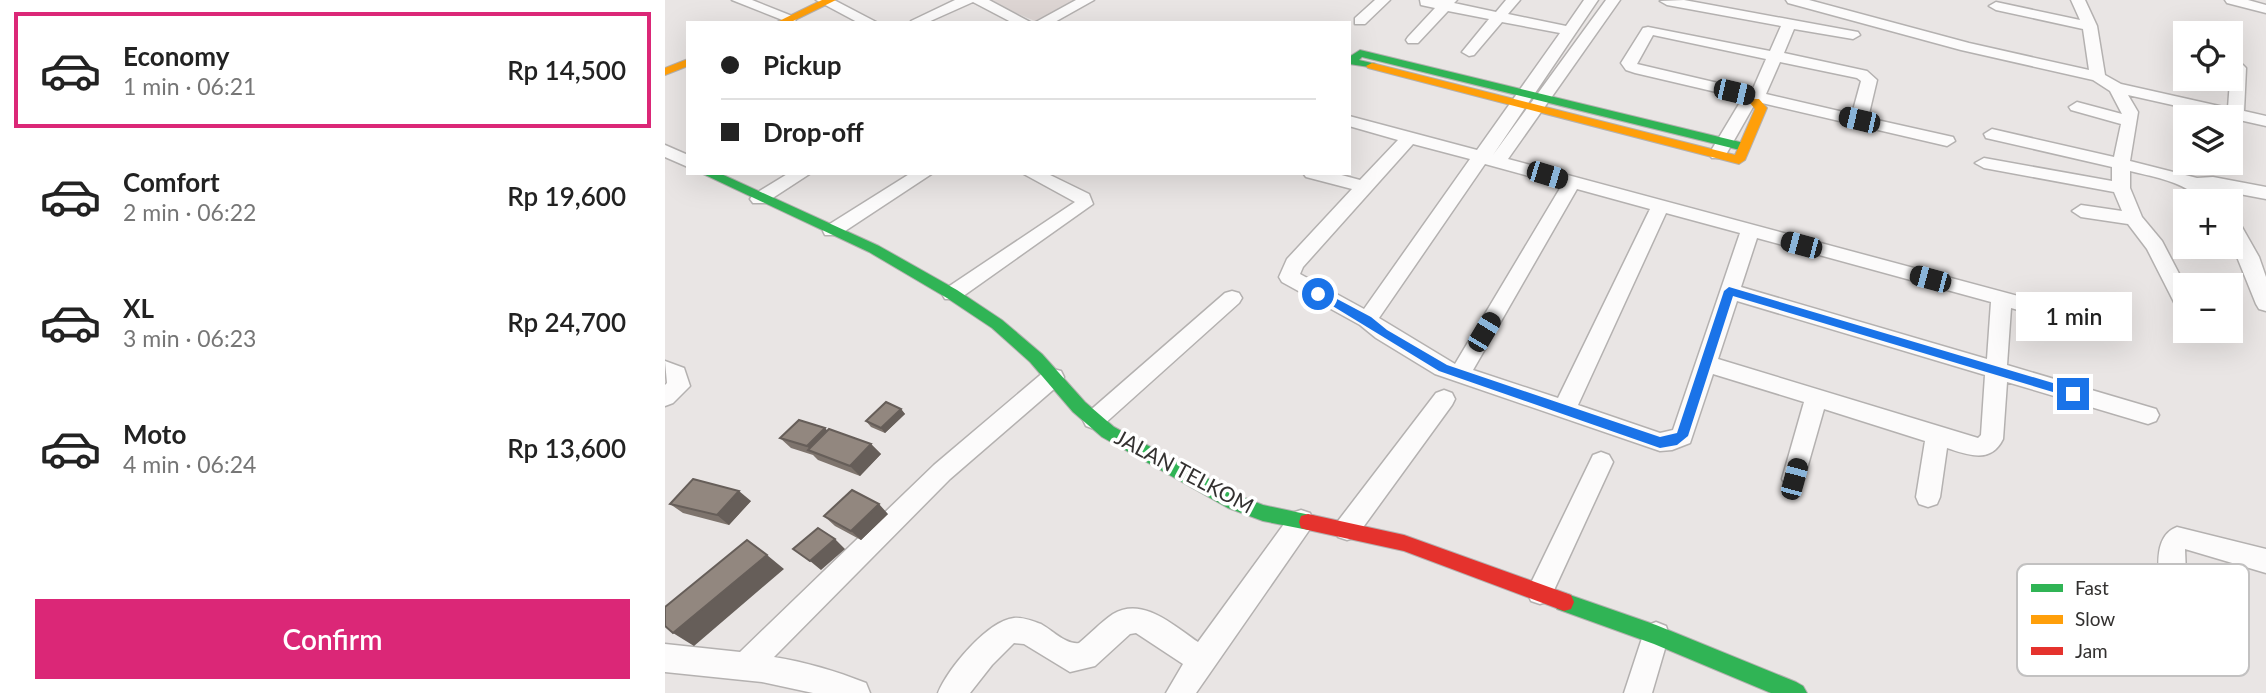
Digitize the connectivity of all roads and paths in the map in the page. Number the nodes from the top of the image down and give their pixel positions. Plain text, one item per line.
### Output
1 (740, 0) edge
2 (967, 0) edge
3 (978, 0) edge
4 (1087, 0) edge
5 (1383, 0) edge
6 (1513, 0) edge
7 (1591, 0) edge
8 (1613, 0) edge
9 (1793, 0) edge
10 (2078, 0) edge
11 (2232, 0) edge
12 (827, 1) edge
13 (1667, 1) edge
14 (1426, 2) dead end
15 (1448, 3) edge
16 (1996, 5) dead end
17 (2266, 9) edge
18 (1499, 17) junction
19 (785, 21) edge
20 (867, 21) edge
21 (918, 21) edge
22 (1021, 21) edge
23 (1045, 21) edge
24 (1360, 21) dead end
25 (1790, 22) junction
26 (2090, 26) junction
27 (1571, 31) junction
28 (1853, 35) dead end
29 (1413, 40) dead end
30 (1469, 52) dead end
31 (1776, 57) junction
32 (686, 63) edge
33 (665, 72) edge
34 (2098, 77) junction
35 (2116, 88) junction
36 (1523, 98) junction
37 (1756, 99) junction
38 (1542, 103) junction
39 (2192, 105) edge
40 (2077, 107) dead end
41 (2243, 116) edge
42 (1859, 120) junction
43 (2130, 121) junction
44 (2266, 121) edge
45 (1351, 122) edge
46 (1992, 134) dead end
47 (1409, 138) junction
48 (1947, 141) dead end
49 (1746, 142) junction
50 (1724, 143) junction
51 (665, 149) edge
52 (1491, 158) junction
53 (686, 161) edge
54 (1984, 163) dead end
55 (2121, 164) junction
56 (711, 175) edge
57 (799, 175) edge
58 (921, 175) edge
59 (1035, 175) edge
60 (1319, 175) edge
61 (1572, 183) junction
62 (1364, 187) junction
63 (2121, 188) junction
64 (2206, 188) edge
65 (2266, 193) edge
66 (759, 199) junction
67 (1660, 206) junction
68 (2081, 211) dead end
69 (2134, 219) junction
70 (832, 231) junction
71 (1750, 231) junction
72 (2243, 246) edge
73 (2173, 281) edge
74 (1729, 291) junction
75 (952, 294) junction
76 (1233, 298) dead end
77 (2001, 299) junction
78 (2266, 304) edge
79 (1367, 320) junction
80 (2119, 330) dead end
81 (1705, 363) junction
82 (665, 369) edge
83 (1996, 372) junction
84 (1459, 374) junction
85 (1053, 377) junction
86 (665, 397) edge
87 (1816, 398) junction
88 (1444, 399) dead end
89 (1564, 410) junction
90 (2148, 415) dead end
91 (1094, 420) junction
92 (1937, 436) junction
93 (1601, 462) dead end
94 (1794, 479) dead end
95 (1928, 497) dead end
96 (1301, 521) junction
97 (1346, 529) junction
98 (2266, 561) edge
99 (2173, 564) edge
100 (1540, 592) junction
101 (1656, 635) junction
102 (665, 658) edge
103 (1201, 660) junction
104 (745, 665) junction
105 (856, 693) edge
106 (952, 693) edge
107 (1180, 693) edge
108 (1638, 693) edge
109 (1796, 693) edge

1 - 19 street
2 - 21 street
3 - 22 street
4 - 23 street
5 - 24 street
6 - 18 street
7 - 27 street
8 - 38 street
9 - 34 street
10 - 26 street
11 - 17 street
12 - 19 street
12 - 20 street
13 - 25 street
14 - 15 street
15 - 18 street
15 - 29 street
16 - 26 street
18 - 27 street
18 - 30 street
25 - 28 street
25 - 31 street
26 - 34 street
27 - 36 street
31 - 37 street
31 - 37 street
31 - 42 street
32 - 33 street
34 - 35 street
35 - 39 street
35 - 43 street
36 - 36 street
36 - 38 street
36 - 52 street
37 - 42 street
37 - 49 street
37 - 50 street
38 - 50 street
38 - 52 street
40 - 43 street
41 - 44 street
42 - 48 street
43 - 55 street
45 - 47 street
46 - 55 street
47 - 52 street
47 - 62 street
49 - 50 street
49 - 50 street
51 - 53 street
52 - 61 street
52 - 79 street
54 - 63 street
55 - 63 street
55 - 64 street
56 - 66 street, JALAN TELKOM
57 - 66 street
58 - 70 street
59 - 75 street
60 - 62 street
61 - 67 street
61 - 84 street
62 - 79 street
63 - 69 street
64 - 65 street
66 - 70 street, JALAN TELKOM
67 - 71 street
67 - 89 street
68 - 69 street
69 - 73 street
70 - 75 street, JALAN TELKOM
71 - 74 street
71 - 77 street
72 - 78 street
74 - 81 street
74 - 83 street
75 - 85 street, JALAN TELKOM
76 - 91 street
77 - 80 street
77 - 83 street
79 - 84 street
81 - 87 street
81 - 89 street
82 - 86 street
83 - 90 street
83 - 92 street
84 - 89 street
85 - 91 street, JALAN TELKOM
85 - 104 street
87 - 92 street
87 - 94 street
88 - 97 street
91 - 96 street, JALAN TELKOM
92 - 95 street
93 - 100 street
96 - 97 street, JALAN TELKOM
96 - 103 street
97 - 100 street, JALAN TELKOM
98 - 99 street
100 - 101 street, JALAN TELKOM
101 - 108 street
101 - 109 street, JALAN TELKOM
102 - 104 street
103 - 106 street
103 - 107 street
104 - 105 street

